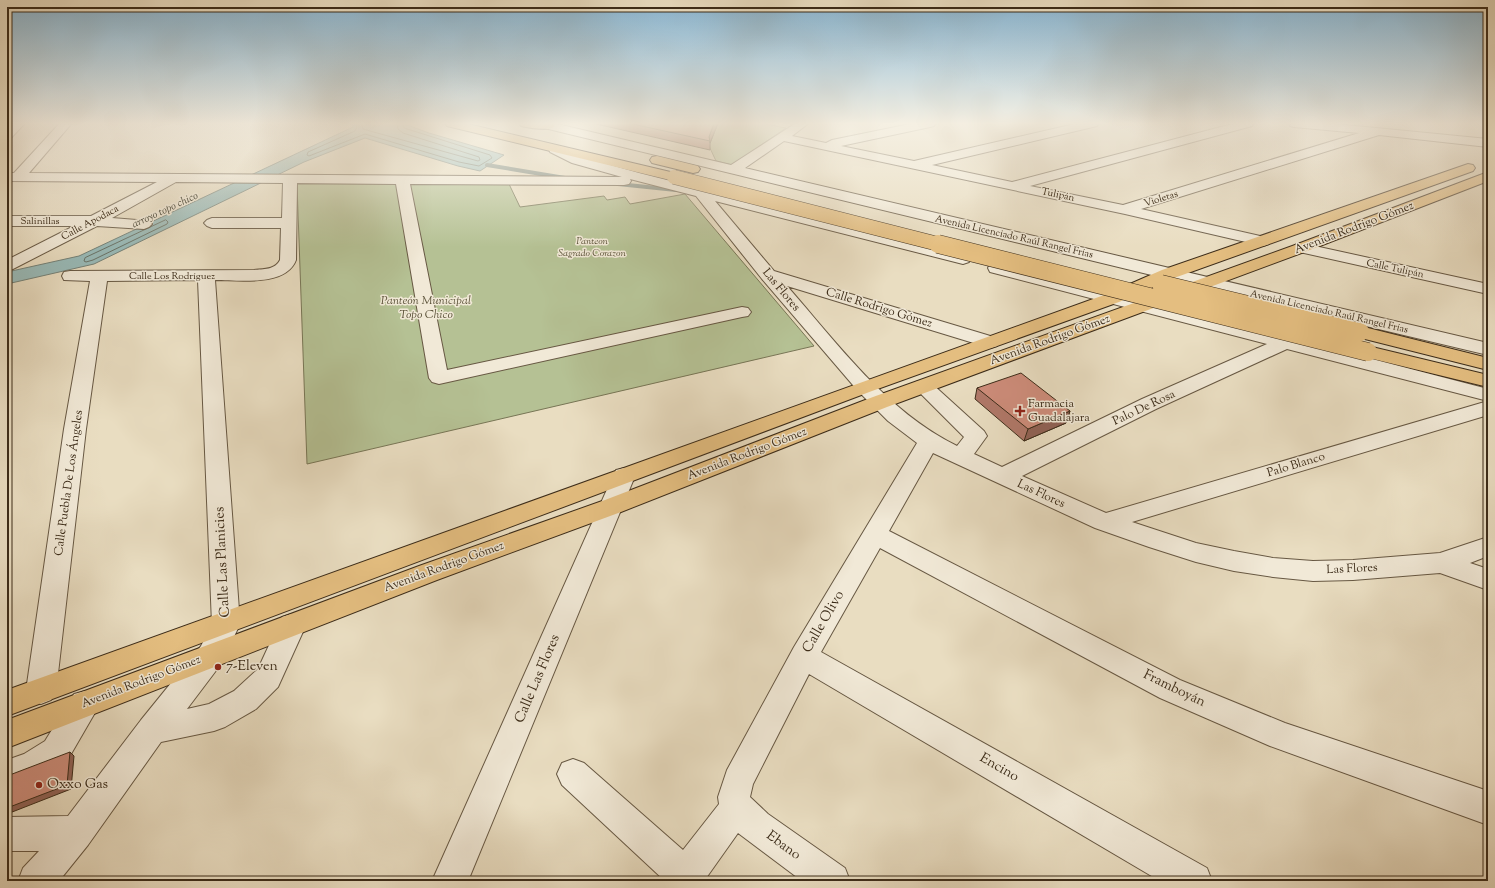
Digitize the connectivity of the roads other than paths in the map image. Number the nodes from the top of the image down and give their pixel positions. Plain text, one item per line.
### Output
1 (24, 164) edge
2 (582, 164) edge
3 (597, 164) edge
4 (611, 164) edge
5 (679, 164) edge
6 (710, 164) edge
7 (740, 164) edge
8 (1092, 164) edge
9 (1272, 164) edge
10 (1478, 164) edge
11 (914, 165) edge
12 (733, 170) junction
13 (1488, 176) edge
14 (12, 177) edge
15 (172, 179) junction
16 (290, 180) junction
17 (402, 180) junction
18 (578, 180) junction
19 (668, 180) junction
20 (1013, 186) junction
21 (700, 192) junction
22 (1125, 210) junction
23 (7, 221) edge
24 (94, 222) junction
25 (212, 223) dead end
26 (288, 223) junction
27 (144, 224) dead end
28 (1263, 241) junction
29 (1044, 244) junction
30 (1301, 248) junction
31 (7, 266) edge
32 (1016, 273) junction
33 (1168, 274) junction
34 (768, 275) junction
35 (70, 276) dead end
36 (99, 276) junction
37 (206, 276) junction
38 (1488, 279) edge
39 (1205, 283) junction
40 (1480, 288) edge
41 (1113, 298) junction
42 (1143, 306) junction
43 (1310, 307) junction
44 (742, 312) dead end
45 (990, 342) junction
46 (1286, 342) junction
47 (1488, 350) edge
48 (1488, 364) edge
49 (1488, 381) edge
50 (923, 386) junction
51 (872, 394) junction
52 (1488, 395) edge
53 (1488, 408) edge
54 (930, 441) junction
55 (961, 456) junction
56 (624, 476) junction
57 (1003, 476) junction
58 (613, 506) junction
59 (1104, 522) junction
60 (876, 534) junction
61 (1488, 546) edge
62 (425, 562) junction
63 (1441, 562) junction
64 (1488, 580) edge
65 (226, 624) junction
66 (292, 625) junction
67 (210, 655) junction
68 (804, 656) junction
69 (41, 691) junction
70 (7, 703) edge
71 (85, 704) junction
72 (152, 730) junction
73 (7, 734) edge
74 (573, 774) dead end
75 (7, 776) edge
76 (736, 808) junction
77 (1488, 808) edge
78 (7, 834) edge
79 (76, 834) junction
80 (36, 881) edge
81 (450, 881) edge
82 (832, 881) edge
83 (1194, 881) edge

1 - 14 street
2 - 18 street
3 - 19 street
4 - 19 main road
5 - 48 main road, bridge
6 - 12 street, Avenida Licenciado Raúl Rangel Frías
7 - 12 street
8 - 20 street
9 - 22 street, Violetas
10 - 28 main road, Avenida Rodrigo Gómez
11 - 20 street, Tulipán
12 - 29 street, Avenida Licenciado Raúl Rangel Frías
13 - 30 main road, Avenida Rodrigo Gómez
14 - 15 street
15 - 16 street
15 - 24 street, Calle Apodaca
16 - 17 street
16 - 26 street
17 - 18 street
17 - 44 street
18 - 19 street
19 - 21 street
19 - 49 main road, bridge
20 - 22 street, Tulipán
21 - 32 street
21 - 34 street, Las Flores
22 - 28 street, Tulipán
23 - 24 street, Salinillas
24 - 27 street, Salinillas
24 - 31 street, Calle Apodaca
25 - 26 street
26 - 37 street, Calle Los Rodríguez
28 - 33 main road, Avenida Rodrigo Gómez
29 - 32 street
29 - 33 street, Avenida Licenciado Raúl Rangel Frías
30 - 39 main road, Avenida Rodrigo Gómez
30 - 40 street, Calle Tulipán
32 - 41 street
33 - 39 street, Avenida Licenciado Raúl Rangel Frías
33 - 41 main road, Avenida Rodrigo Gómez
34 - 45 street, Calle Rodrigo Gómez
34 - 51 street, Las Flores
35 - 36 street, Calle Los Rodríguez
36 - 37 street, Calle Los Rodríguez
36 - 69 street, Calle Puebla De Los Ángeles
37 - 65 street, Calle Las Planicies
38 - 40 street
39 - 42 main road, Avenida Rodrigo Gómez
39 - 43 street, Avenida Licenciado Raúl Rangel Frías
41 - 42 street
41 - 45 main road, Avenida Rodrigo Gómez
42 - 46 street
42 - 50 main road, Avenida Rodrigo Gómez
43 - 46 street
43 - 47 street, Avenida Licenciado Raúl Rangel Frías
45 - 51 main road, Avenida Rodrigo Gómez
46 - 52 street
46 - 57 street, Palo De Rosa
50 - 51 main road, Avenida Rodrigo Gómez
50 - 55 street
51 - 54 street, Las Flores
51 - 56 main road, Avenida Rodrigo Gómez
51 - 58 main road, Avenida Rodrigo Gómez
53 - 59 street, Palo Blanco
54 - 55 street, Las Flores
54 - 60 street, Calle Olivo
55 - 57 street, Las Flores
56 - 58 street, Calle Las Flores
56 - 62 main road, Avenida Rodrigo Gómez
57 - 59 street, Las Flores
58 - 62 main road, Avenida Rodrigo Gómez
58 - 81 street, Calle Las Flores
59 - 63 street, Las Flores
60 - 68 street, Calle Olivo
60 - 77 street, Framboyán
61 - 63 street, Las Flores
62 - 65 main road, Avenida Rodrigo Gómez
62 - 66 main road, Avenida Rodrigo Gómez
63 - 64 street
65 - 67 street, Calle Las Planicies
65 - 69 main road, Avenida Rodrigo Gómez
66 - 67 main road, Avenida Rodrigo Gómez
66 - 72 street
67 - 71 main road, Avenida Rodrigo Gómez
67 - 72 street, Calle Las Planicies
68 - 76 street, Calle Olivo
68 - 83 street, Encino
69 - 70 main road, Avenida Rodrigo Gómez
71 - 73 main road, Avenida Rodrigo Gómez
71 - 75 street
72 - 79 street, Calle Las Planicies
74 - 76 street
76 - 82 street, Ebano
78 - 79 street
79 - 80 street, Calle Las Planicies

